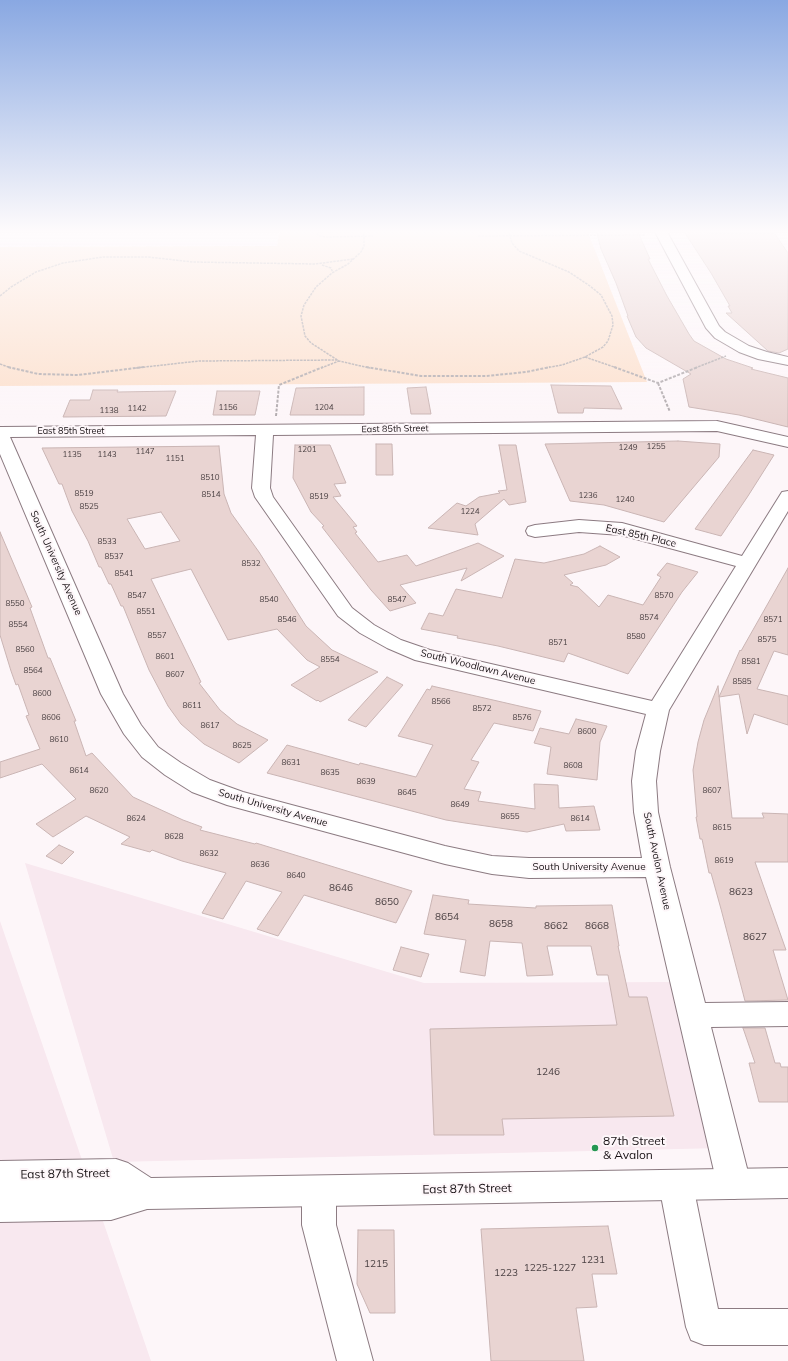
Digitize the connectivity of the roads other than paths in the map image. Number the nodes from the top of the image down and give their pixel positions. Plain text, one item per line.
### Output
1 (693, 294) edge
2 (788, 361) edge
3 (270, 423) junction
4 (0, 433) edge
5 (788, 442) edge
6 (788, 496) edge
7 (535, 531) dead end
8 (746, 562) junction
9 (658, 710) junction
10 (657, 867) junction
11 (788, 1014) edge
12 (693, 1015) junction
13 (0, 1176) edge
14 (788, 1183) edge
15 (734, 1184) junction
16 (676, 1185) junction
17 (319, 1191) junction
18 (147, 1194) junction
19 (0, 1206) edge
20 (788, 1326) edge
21 (355, 1361) edge

1 - 2 street
3 - 4 street, East 85th Street
3 - 5 street, East 85th Street
3 - 9 street, South Woodlawn Avenue
4 - 10 street, South University Avenue
6 - 8 street, South Avalon Avenue
7 - 8 street, East 85th Place
8 - 9 street, South Avalon Avenue
9 - 10 street, South Avalon Avenue
10 - 12 street, South Avalon Avenue
11 - 12 street
12 - 15 street, South Avalon Avenue
13 - 18 street, East 87th Street
14 - 15 street, East 87th Street
15 - 16 street, East 87th Street
16 - 17 street, East 87th Street
16 - 20 street
17 - 18 street, East 87th Street
17 - 21 street
18 - 19 street, East 87th Street

